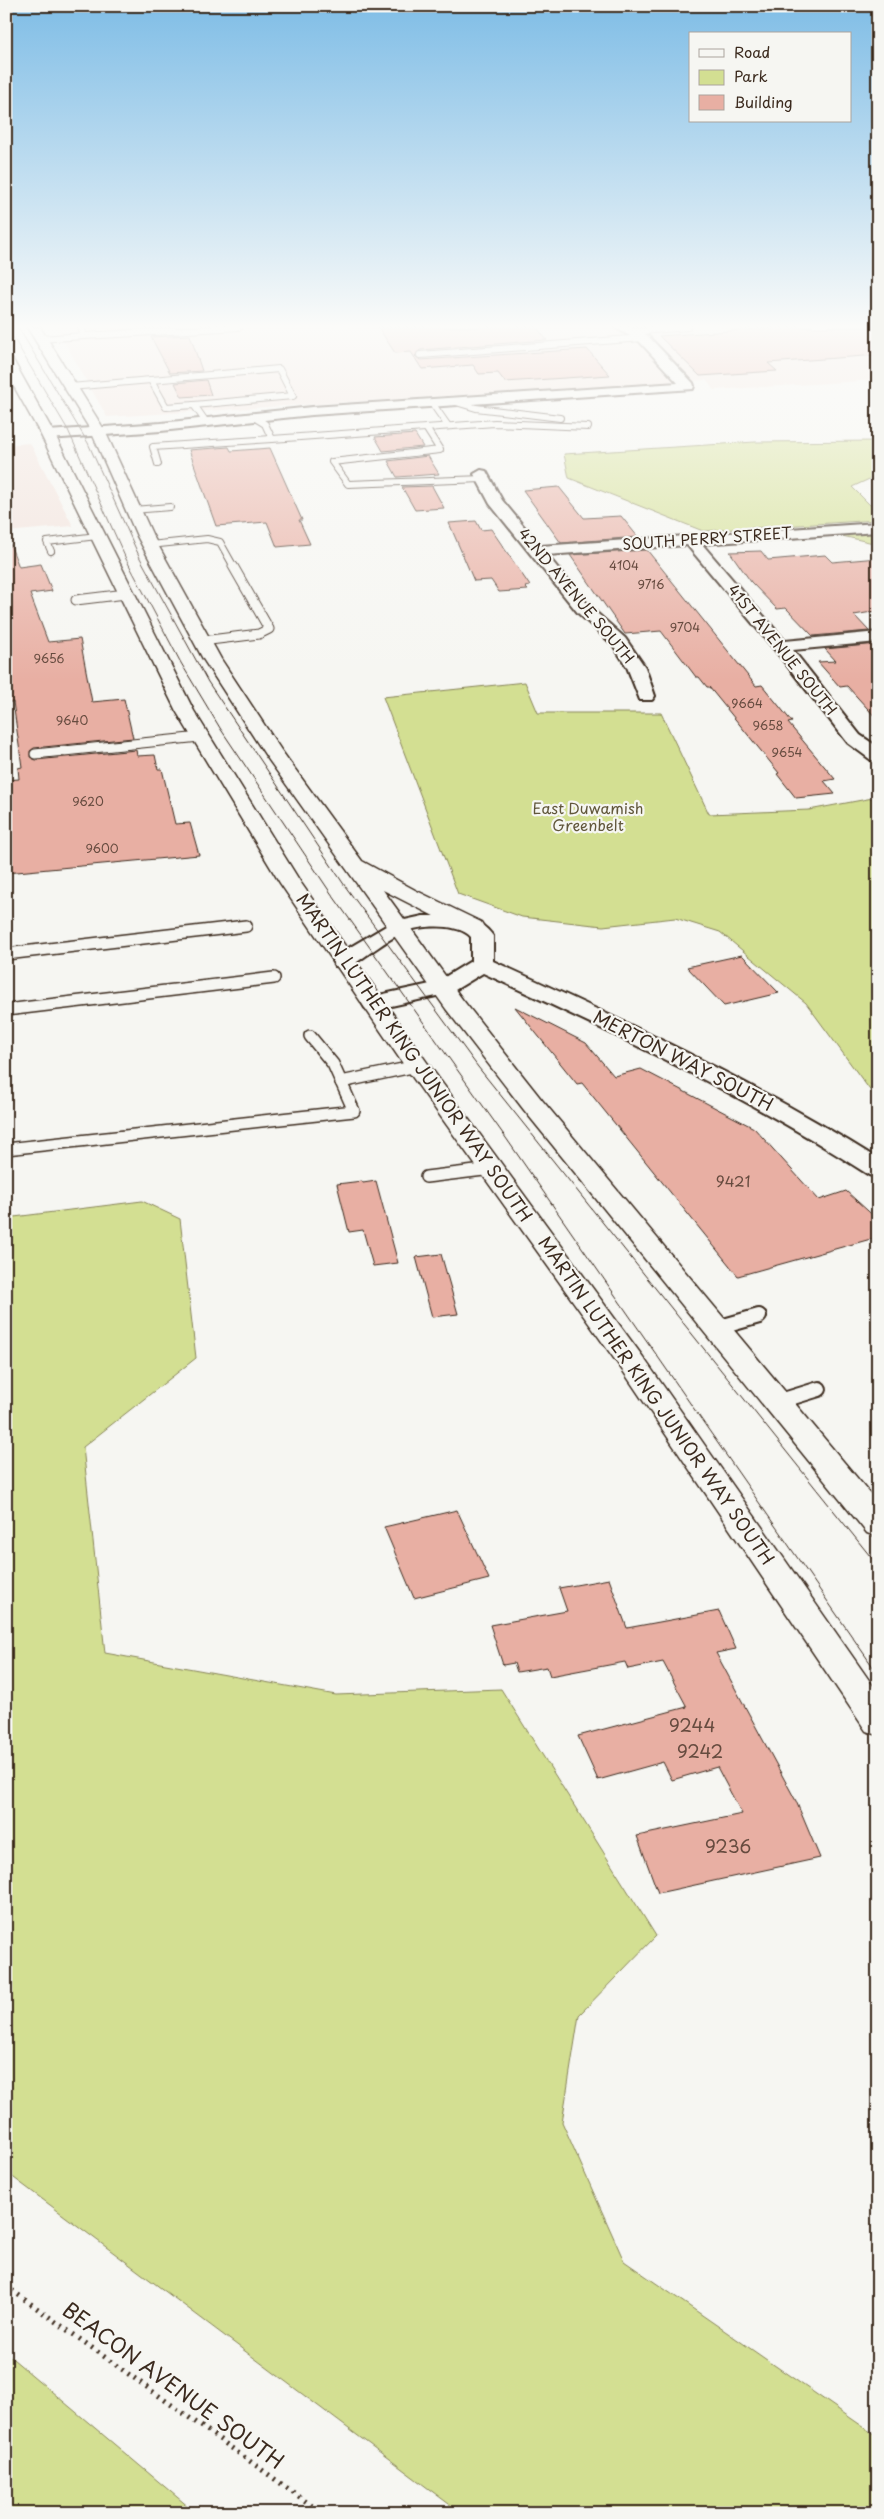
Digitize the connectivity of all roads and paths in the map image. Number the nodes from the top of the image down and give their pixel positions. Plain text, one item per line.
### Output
1 (53, 445) edge
2 (104, 445) edge
3 (189, 445) edge
4 (437, 445) edge
5 (158, 464) dead end
6 (482, 476) joint
7 (170, 507) dead end
8 (133, 510) junction
9 (878, 527) edge
10 (98, 536) junction
11 (690, 539) junction
12 (150, 544) junction
13 (51, 551) dead end
14 (537, 551) junction
15 (126, 594) junction
16 (76, 600) dead end
17 (878, 637) edge
18 (202, 641) junction
19 (781, 646) junction
20 (646, 696) dead end
21 (200, 737) junction
22 (35, 754) dead end
23 (878, 756) edge
24 (352, 862) junction
25 (246, 926) dead end
26 (398, 927) junction
27 (473, 928) junction
28 (6, 954) edge
29 (343, 961) junction
30 (482, 964) junction
31 (274, 978) dead end
32 (442, 988) junction
33 (372, 1003) junction
34 (6, 1010) edge
35 (310, 1036) dead end
36 (417, 1066) junction
37 (341, 1082) junction
38 (6, 1149) edge
39 (492, 1169) junction
40 (878, 1170) edge
41 (426, 1177) dead end
42 (759, 1316) dead end
43 (716, 1328) junction
44 (819, 1389) dead end
45 (777, 1402) junction
46 (878, 1525) edge
47 (878, 1721) edge
48 (6, 2286) edge
49 (322, 2513) edge

1 - 10 main road, MARTIN LUTHER KING JUNIOR WAY SOUTH
2 - 8 main road
3 - 5 lane
4 - 6 lane
6 - 14 street, 42ND AVENUE SOUTH
7 - 8 lane
8 - 12 main road
9 - 11 street, SOUTH PERRY STREET
10 - 13 lane
10 - 15 main road, MARTIN LUTHER KING JUNIOR WAY SOUTH
11 - 14 street, SOUTH PERRY STREET
11 - 19 street, 41ST AVENUE SOUTH
12 - 18 main road
12 - 18 lane
14 - 20 street, 42ND AVENUE SOUTH
15 - 16 lane
15 - 21 main road, MARTIN LUTHER KING JUNIOR WAY SOUTH
17 - 19 street
18 - 24 main road
19 - 23 street, 41ST AVENUE SOUTH
21 - 22 lane
21 - 29 main road, MARTIN LUTHER KING JUNIOR WAY SOUTH
24 - 26 main road
24 - 27 main road
25 - 28 lane
26 - 27 street
26 - 29 street
26 - 32 main road
27 - 30 street
29 - 33 main road, MARTIN LUTHER KING JUNIOR WAY SOUTH
30 - 32 street
30 - 40 street, MERTON WAY SOUTH
31 - 34 lane
32 - 33 street
32 - 43 main road
33 - 36 main road, MARTIN LUTHER KING JUNIOR WAY SOUTH
35 - 37 lane
36 - 37 lane
36 - 39 main road, MARTIN LUTHER KING JUNIOR WAY SOUTH
37 - 38 lane
39 - 41 lane
39 - 47 main road, MARTIN LUTHER KING JUNIOR WAY SOUTH
42 - 43 lane
43 - 45 main road
44 - 45 lane
45 - 46 main road
48 - 49 path, BEACON AVENUE SOUTH

